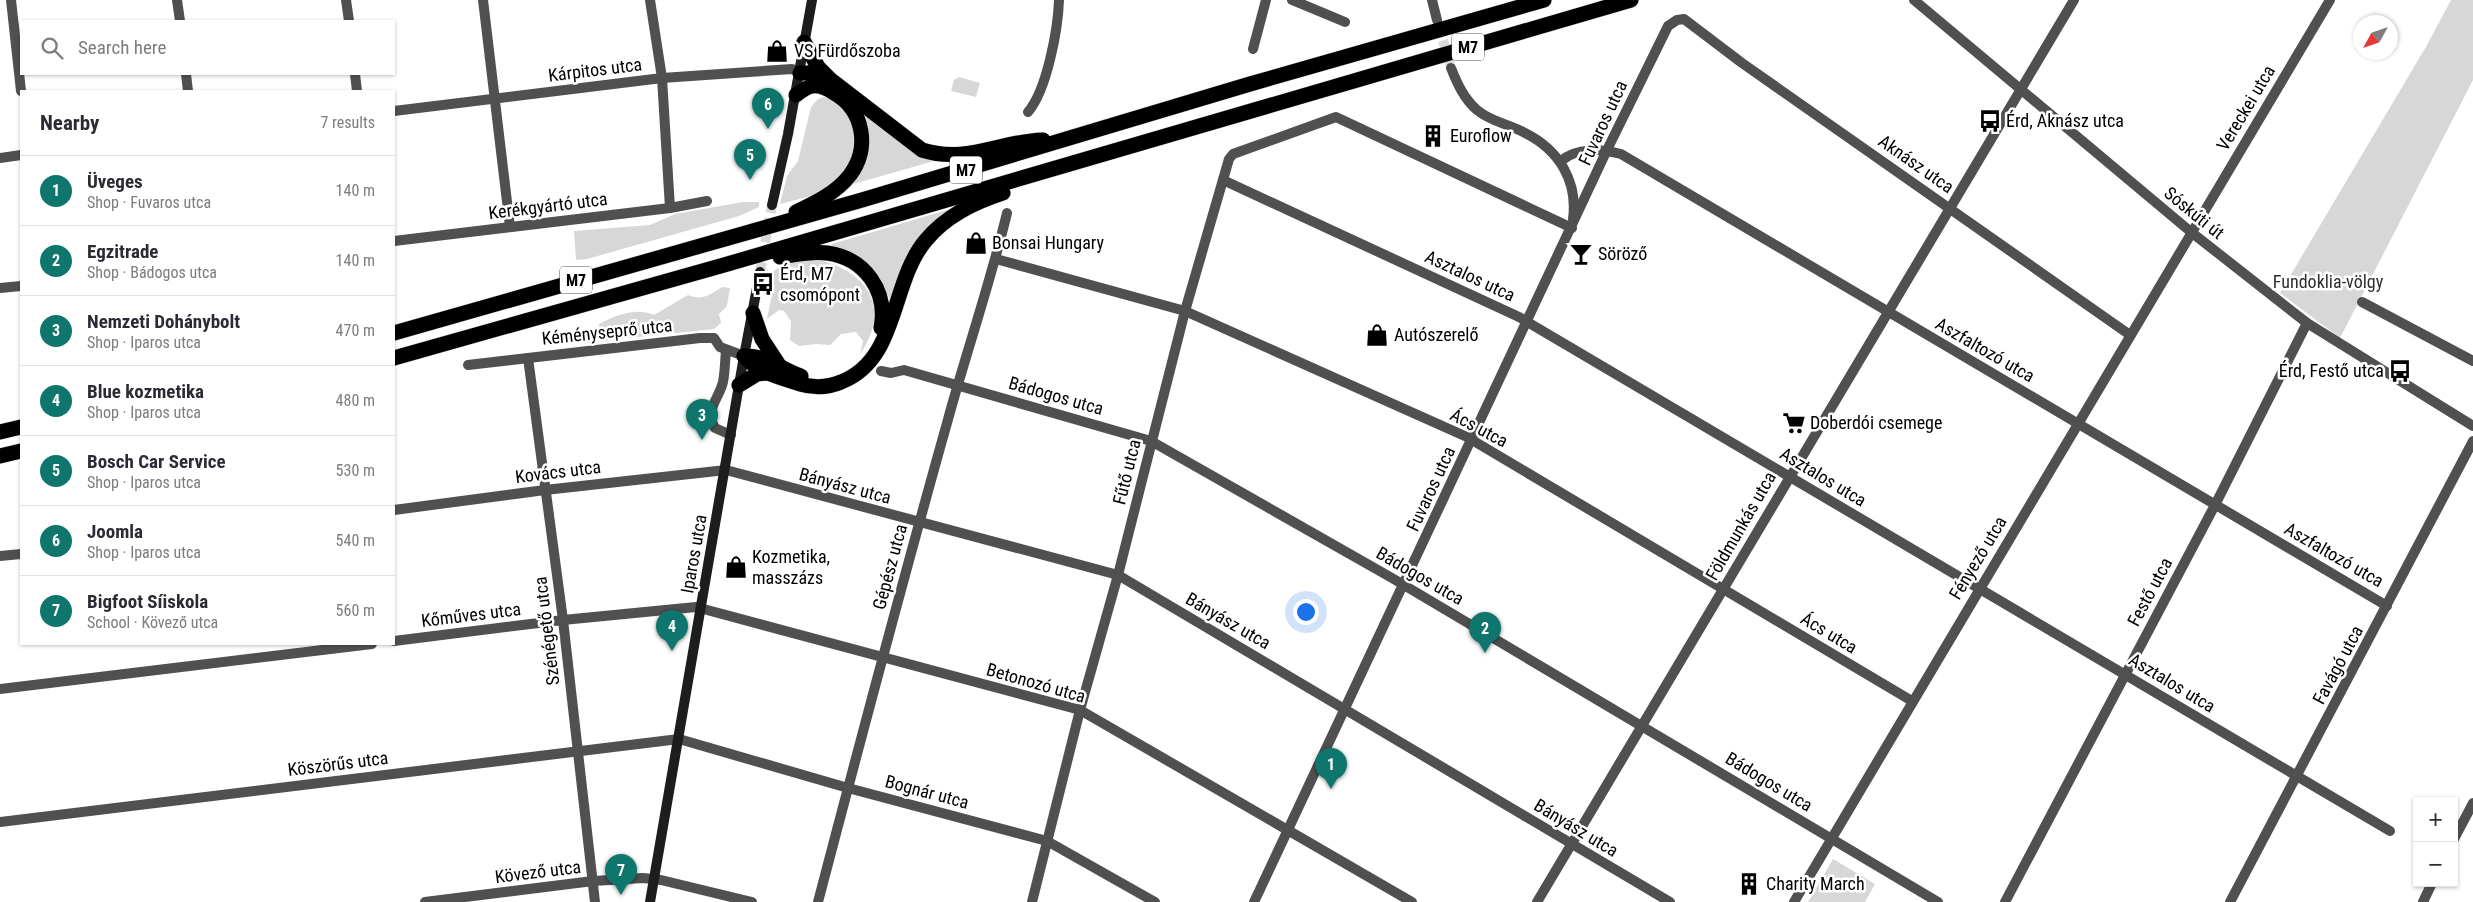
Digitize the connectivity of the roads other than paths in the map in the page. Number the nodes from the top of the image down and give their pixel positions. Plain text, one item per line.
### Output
1 (11, 0) edge
2 (177, 0) edge
3 (346, 0) edge
4 (483, 0) edge
5 (650, 0) edge
6 (812, 0) edge
7 (1059, 0) edge
8 (1066, 0) edge
9 (1266, 0) edge
10 (1292, 0) edge
11 (1432, 0) edge
12 (1544, 0) edge
13 (1631, 0) edge
14 (1914, 0) edge
15 (2074, 0) edge
16 (2327, 1) edge
17 (1684, 19) joint
18 (180, 20) edge
19 (349, 20) edge
20 (1058, 20) junction
21 (1437, 20) tunnel mouth
22 (1345, 22) dead end
23 (804, 42) junction
24 (1253, 49) dead end
25 (1451, 68) tunnel mouth
26 (800, 73) junction
27 (186, 75) edge
28 (355, 75) edge
29 (662, 78) junction
30 (825, 83) junction
31 (2020, 89) junction
32 (21, 90) edge
33 (188, 90) edge
34 (357, 90) edge
35 (796, 95) junction
36 (495, 98) junction
37 (395, 111) edge
38 (1028, 112) dead end
39 (1069, 138) junction
40 (1607, 150) junction
41 (20, 156) edge
42 (0, 158) edge
43 (1085, 160) junction
44 (1561, 161) junction
45 (1223, 180) junction
46 (707, 201) dead end
47 (772, 205) tunnel mouth
48 (1949, 207) junction
49 (670, 208) junction
50 (1007, 213) dead end
51 (510, 227) junction
52 (1572, 228) junction
53 (759, 230) junction
54 (2191, 232) junction
55 (395, 241) edge
56 (996, 259) junction
57 (724, 265) junction
58 (760, 272) tunnel mouth
59 (20, 286) edge
60 (0, 288) edge
61 (2362, 302) dead end
62 (1185, 312) junction
63 (1888, 312) junction
64 (753, 313) junction
65 (1526, 321) junction
66 (2307, 323) junction
67 (395, 333) edge
68 (2130, 335) junction
69 (726, 350) junction
70 (744, 356) junction
71 (395, 358) edge
72 (528, 358) junction
73 (2473, 362) edge
74 (468, 365) dead end
75 (774, 370) junction
76 (881, 371) dead end
77 (957, 384) junction
78 (739, 385) junction
79 (2078, 424) junction
80 (2473, 426) edge
81 (20, 427) edge
82 (0, 432) edge
83 (731, 435) junction
84 (1472, 440) junction
85 (1151, 441) junction
86 (2473, 441) edge
87 (20, 452) edge
88 (0, 456) edge
89 (726, 470) junction
90 (1790, 475) junction
91 (545, 490) junction
92 (2215, 505) junction
93 (395, 510) edge
94 (919, 522) junction
95 (20, 554) edge
96 (0, 556) edge
97 (1118, 575) junction
98 (1404, 585) junction
99 (1724, 589) junction
100 (1979, 589) junction
101 (2387, 606) junction
102 (701, 608) junction
103 (563, 620) junction
104 (395, 641) edge
105 (364, 645) edge
106 (882, 657) junction
107 (2125, 673) junction
108 (0, 689) edge
109 (1912, 701) junction
110 (1346, 708) junction
111 (1080, 710) junction
112 (1643, 726) junction
113 (679, 739) junction
114 (576, 751) junction
115 (2295, 777) junction
116 (848, 788) junction
117 (2473, 803) edge
118 (0, 822) edge
119 (1288, 829) junction
120 (2390, 831) dead end
121 (2458, 831) edge
122 (1832, 839) junction
123 (1047, 841) junction
124 (1572, 845) junction
125 (654, 879) junction
126 (593, 882) junction
127 (2430, 887) edge
128 (425, 902) edge
129 (595, 902) edge
130 (650, 902) edge
131 (752, 902) edge
132 (818, 902) edge
133 (1032, 902) edge
134 (1155, 902) edge
135 (1254, 902) edge
136 (1412, 902) edge
137 (1537, 902) edge
138 (1670, 902) edge
139 (1794, 902) edge
140 (1938, 902) edge
141 (2005, 902) edge
142 (2230, 902) edge
143 (2422, 902) edge

1 - 32 street
2 - 18 street
3 - 19 street
4 - 36 street
5 - 29 street
6 - 23 street
7 - 20 street
8 - 20 street
9 - 24 street
10 - 22 street
11 - 21 street
12 - 39 highway, M7
13 - 43 highway, M7
14 - 31 street, Sóskúti út
15 - 31 street, Földmunkás utca
16 - 54 street, Vereckei utca
17 - 40 street, Fuvaros utca
17 - 48 street, Aknász utca
20 - 38 street
23 - 26 street
23 - 30 highway
25 - 44 street
26 - 29 street, Kárpitos utca
26 - 30 highway
26 - 35 street
27 - 33 street
28 - 34 street
29 - 36 street, Kárpitos utca
29 - 49 street
30 - 35 highway
30 - 39 highway
30 - 53 highway
31 - 48 street, Földmunkás utca
31 - 54 street, Sóskúti út
35 - 47 street
36 - 37 street, Kárpitos utca
36 - 51 street
39 - 53 highway, M7
40 - 44 street, Aszfaltozó utca
40 - 52 street, Fuvaros utca
40 - 63 street, Aszfaltozó utca
41 - 42 street
43 - 57 highway, M7
43 - 75 highway
44 - 52 street
45 - 52 street, Fűtő utca
45 - 62 street, Fűtő utca
45 - 65 street, Asztalos utca
46 - 49 street, Kerékgyártó utca
48 - 63 street, Földmunkás utca
48 - 68 street, Aknász utca
49 - 51 street, Kerékgyártó utca
50 - 56 street, Gépész utca
51 - 55 street, Kerékgyártó utca
52 - 65 street, Fuvaros utca
53 - 67 highway, M7
54 - 66 street, Sóskúti út
54 - 68 street, Fényező utca
56 - 62 street, Ács utca
56 - 77 street, Gépész utca
57 - 71 highway, M7
57 - 75 highway
58 - 64 street, Iparos utca
59 - 60 street
61 - 73 street
62 - 84 street, Ács utca
62 - 85 street, Fűtő utca
63 - 79 street, Aszfaltozó utca
63 - 90 street, Földmunkás utca
64 - 70 street, Iparos utca
64 - 75 highway
65 - 84 street, Fuvaros utca
65 - 90 street, Asztalos utca
66 - 80 street, Sóskúti út
66 - 92 street, Festő utca
68 - 79 street, Fényező utca
69 - 70 street, Kéményseprő utca
69 - 72 street, Kéményseprő utca
69 - 83 street
70 - 75 highway
70 - 78 street, Iparos utca
72 - 74 street, Kéményseprő utca
72 - 91 street, Szénégető utca
75 - 78 highway
76 - 77 street, Bádogos utca
77 - 85 street, Bádogos utca
77 - 94 street, Gépész utca
78 - 83 street, Iparos utca
79 - 92 street, Aszfaltozó utca
79 - 100 street, Fényező utca
81 - 82 highway
83 - 89 street, Iparos utca
84 - 98 street, Fuvaros utca
84 - 99 street, Ács utca
85 - 97 street, Fűtő utca
85 - 98 street, Bádogos utca
86 - 101 street, Favágó utca
87 - 88 highway
89 - 91 street, Kovács utca
89 - 94 street, Bányász utca
89 - 102 street, Iparos utca
90 - 99 street, Földmunkás utca
90 - 100 street, Asztalos utca
91 - 93 street, Kovács utca
91 - 103 street, Szénégető utca
92 - 101 street, Aszfaltozó utca
92 - 107 street, Festő utca
94 - 97 street, Bányász utca
94 - 106 street, Gépész utca
95 - 96 street
97 - 110 street, Bányász utca
97 - 111 street, Fűtő utca
98 - 110 street, Fuvaros utca
98 - 112 street, Bádogos utca
99 - 109 street, Ács utca
99 - 112 street, Földmunkás utca
100 - 107 street, Asztalos utca
100 - 109 street, Fényező utca
101 - 115 street, Favágó utca
102 - 103 street, Kőműves utca
102 - 106 street, Betonozó utca
102 - 113 street, Iparos utca
103 - 104 street, Kőműves utca
103 - 114 street, Szénégető utca
105 - 108 street
106 - 111 street, Betonozó utca
106 - 116 street, Gépész utca
107 - 115 street, Asztalos utca
107 - 141 street, Festő utca
109 - 122 street, Fényező utca
110 - 119 street, Fuvaros utca
110 - 124 street, Bányász utca
111 - 119 street, Betonozó utca
111 - 123 street, Fűtő utca
112 - 122 street, Bádogos utca
112 - 124 street, Földmunkás utca
113 - 114 street, Köszörűs utca
113 - 116 street, Bognár utca
113 - 125 street, Iparos utca
114 - 118 street, Köszörűs utca
114 - 126 street, Szénégető utca
115 - 120 street, Asztalos utca
115 - 142 street, Favágó utca
116 - 123 street, Bognár utca
116 - 132 street, Gépész utca
117 - 121 street
119 - 135 street, Fuvaros utca
119 - 136 street, Betonozó utca
122 - 139 street, Fényező utca
122 - 140 street, Bádogos utca
123 - 133 street, Fűtő utca
123 - 134 street, Bognár utca
124 - 137 street, Földmunkás utca
124 - 138 street, Bányász utca
125 - 126 street, Kövező utca
125 - 130 street, Iparos utca
125 - 131 street, Kövező utca
126 - 128 street, Kövező utca
126 - 129 street, Szénégető utca
127 - 143 street

